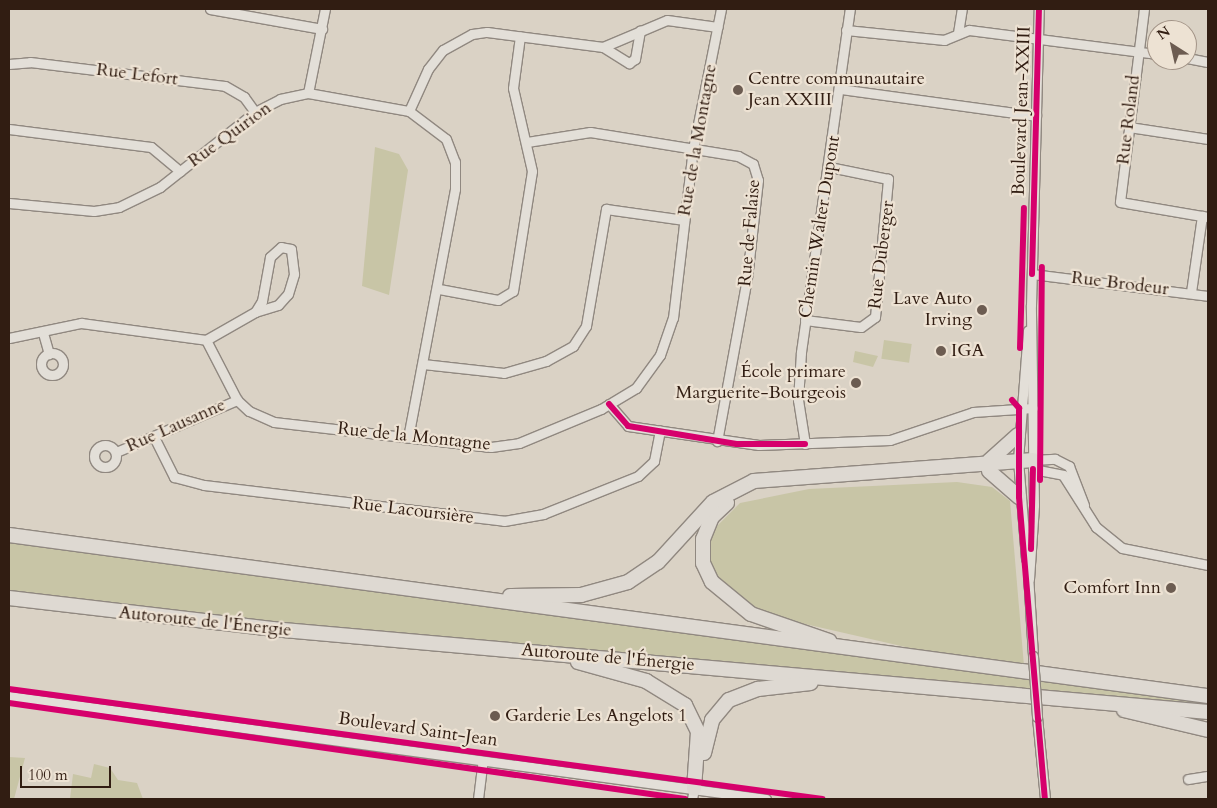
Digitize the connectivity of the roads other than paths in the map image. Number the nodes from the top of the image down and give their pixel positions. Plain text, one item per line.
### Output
1 (210, 9) edge
2 (325, 9) edge
3 (721, 9) edge
4 (850, 9) edge
5 (962, 9) edge
6 (1039, 9) edge
7 (1144, 9) edge
8 (718, 26) junction
9 (322, 29) junction
10 (640, 30) junction
11 (846, 30) junction
12 (958, 33) junction
13 (520, 36) junction
14 (1039, 37) junction
15 (603, 47) junction
16 (1136, 50) junction
17 (1147, 52) edge
18 (9, 64) edge
19 (840, 89) junction
20 (308, 93) junction
21 (409, 111) junction
22 (255, 112) junction
23 (1036, 116) junction
24 (1130, 127) junction
25 (9, 129) edge
26 (1208, 139) edge
27 (527, 142) junction
28 (693, 149) junction
29 (830, 167) junction
30 (180, 171) junction
31 (9, 203) edge
32 (1205, 217) edge
33 (684, 220) junction
34 (1032, 274) junction
35 (438, 289) junction
36 (1190, 292) junction
37 (1208, 296) edge
38 (1031, 305) junction
39 (255, 312) junction
40 (805, 320) junction
41 (43, 332) junction
42 (9, 338) edge
43 (206, 340) junction
44 (49, 354) dead end
45 (423, 364) junction
46 (237, 400) junction
47 (608, 404) junction
48 (1019, 408) junction
49 (1032, 408) junction
50 (660, 431) junction
51 (1018, 435) junction
52 (154, 437) junction
53 (408, 438) junction
54 (717, 441) junction
55 (805, 444) junction
56 (116, 452) dead end
57 (1033, 464) junction
58 (1018, 465) junction
59 (988, 467) junction
60 (1019, 497) junction
61 (9, 534) edge
62 (1208, 565) edge
63 (1029, 579) junction
64 (467, 597) junction
65 (9, 598) edge
66 (858, 651) junction
67 (538, 652) junction
68 (836, 679) junction
69 (9, 696) edge
70 (1208, 696) edge
71 (1095, 702) junction
72 (1208, 712) edge
73 (1208, 730) edge
74 (483, 761) junction
75 (1040, 764) junction
76 (1208, 776) edge
77 (1188, 779) dead end
78 (693, 794) edge
79 (478, 799) edge
80 (766, 799) edge
81 (1039, 799) edge
82 (1045, 799) edge

1 - 9 street
2 - 9 street
3 - 8 street, Rue de la Montagne
4 - 11 street, Chemin Walter Dupont
5 - 12 street
6 - 14 street, Boulevard Jean-XXIII
7 - 16 street, Rue Roland
8 - 10 street
8 - 28 street, Rue de la Montagne
9 - 20 street
10 - 15 street
10 - 15 street
11 - 12 street
11 - 19 street, Chemin Walter Dupont
12 - 14 street
13 - 15 street
13 - 21 street
13 - 27 street
14 - 16 street
14 - 23 street, Boulevard Jean-XXIII
16 - 17 street
16 - 24 street, Rue Roland
18 - 22 street, Rue Lefort
19 - 23 street
19 - 29 street, Chemin Walter Dupont
20 - 21 street, Rue Quirion
20 - 22 street, Rue Quirion
21 - 35 street, Rue Quirion
22 - 30 street, Rue Quirion
23 - 34 street, Boulevard Jean-XXIII
24 - 26 street
24 - 32 street, Rue Roland
25 - 30 street
27 - 28 street, Rue de Falaise
27 - 35 street
28 - 33 street, Rue de la Montagne
28 - 54 street, Rue de Falaise
29 - 40 street, Chemin Walter Dupont
29 - 40 street, Rue Duberger
30 - 31 street, Rue Quirion
32 - 36 street
33 - 45 street
33 - 47 street, Rue de la Montagne
34 - 36 street, Rue Brodeur
34 - 38 street, Boulevard Jean-XXIII
35 - 45 street, Rue Quirion
36 - 37 street, Rue Brodeur
38 - 48 street, Boulevard Jean-XXIII
38 - 49 street, Boulevard Jean-XXIII
39 - 39 street
39 - 43 street
40 - 55 street, Chemin Walter Dupont
41 - 42 street
41 - 43 street
41 - 44 street
43 - 46 street, Rue de la Montagne
45 - 53 street, Rue Quirion
46 - 52 street, Rue Lausanne
46 - 53 street, Rue de la Montagne
47 - 50 street
47 - 53 street, Rue de la Montagne
48 - 49 street
48 - 51 street, Boulevard Jean-XXIII
48 - 55 street
49 - 57 street, Boulevard Jean-XXIII
50 - 52 street, Rue Lacoursière
50 - 54 street
51 - 58 street, Boulevard Jean-XXIII
51 - 59 highway
52 - 56 street, Rue Lausanne
54 - 55 street
57 - 58 highway
57 - 62 street
57 - 63 street, Boulevard Jean-XXIII
58 - 59 highway
58 - 60 street, Boulevard Jean-XXIII
59 - 60 highway
59 - 64 highway
59 - 66 highway
60 - 63 street, Boulevard Jean-XXIII
61 - 64 highway, Autoroute de l'Énergie
63 - 75 street, Boulevard Jean-XXIII, bridge
64 - 66 highway, Autoroute de l'Énergie
65 - 67 highway, Autoroute de l'Énergie
66 - 70 highway
67 - 68 highway, Autoroute de l'Énergie
67 - 78 highway
68 - 71 highway, Autoroute de l'Énergie
68 - 78 highway
69 - 74 street, Boulevard Saint-Jean
71 - 72 highway, Autoroute de l'Énergie
71 - 73 highway
74 - 78 street, Boulevard Saint-Jean
74 - 79 street
75 - 81 street, Boulevard Jean-XXIII
75 - 82 street, Boulevard Jean-XXIII
76 - 77 street
78 - 80 street, Boulevard Saint-Jean

